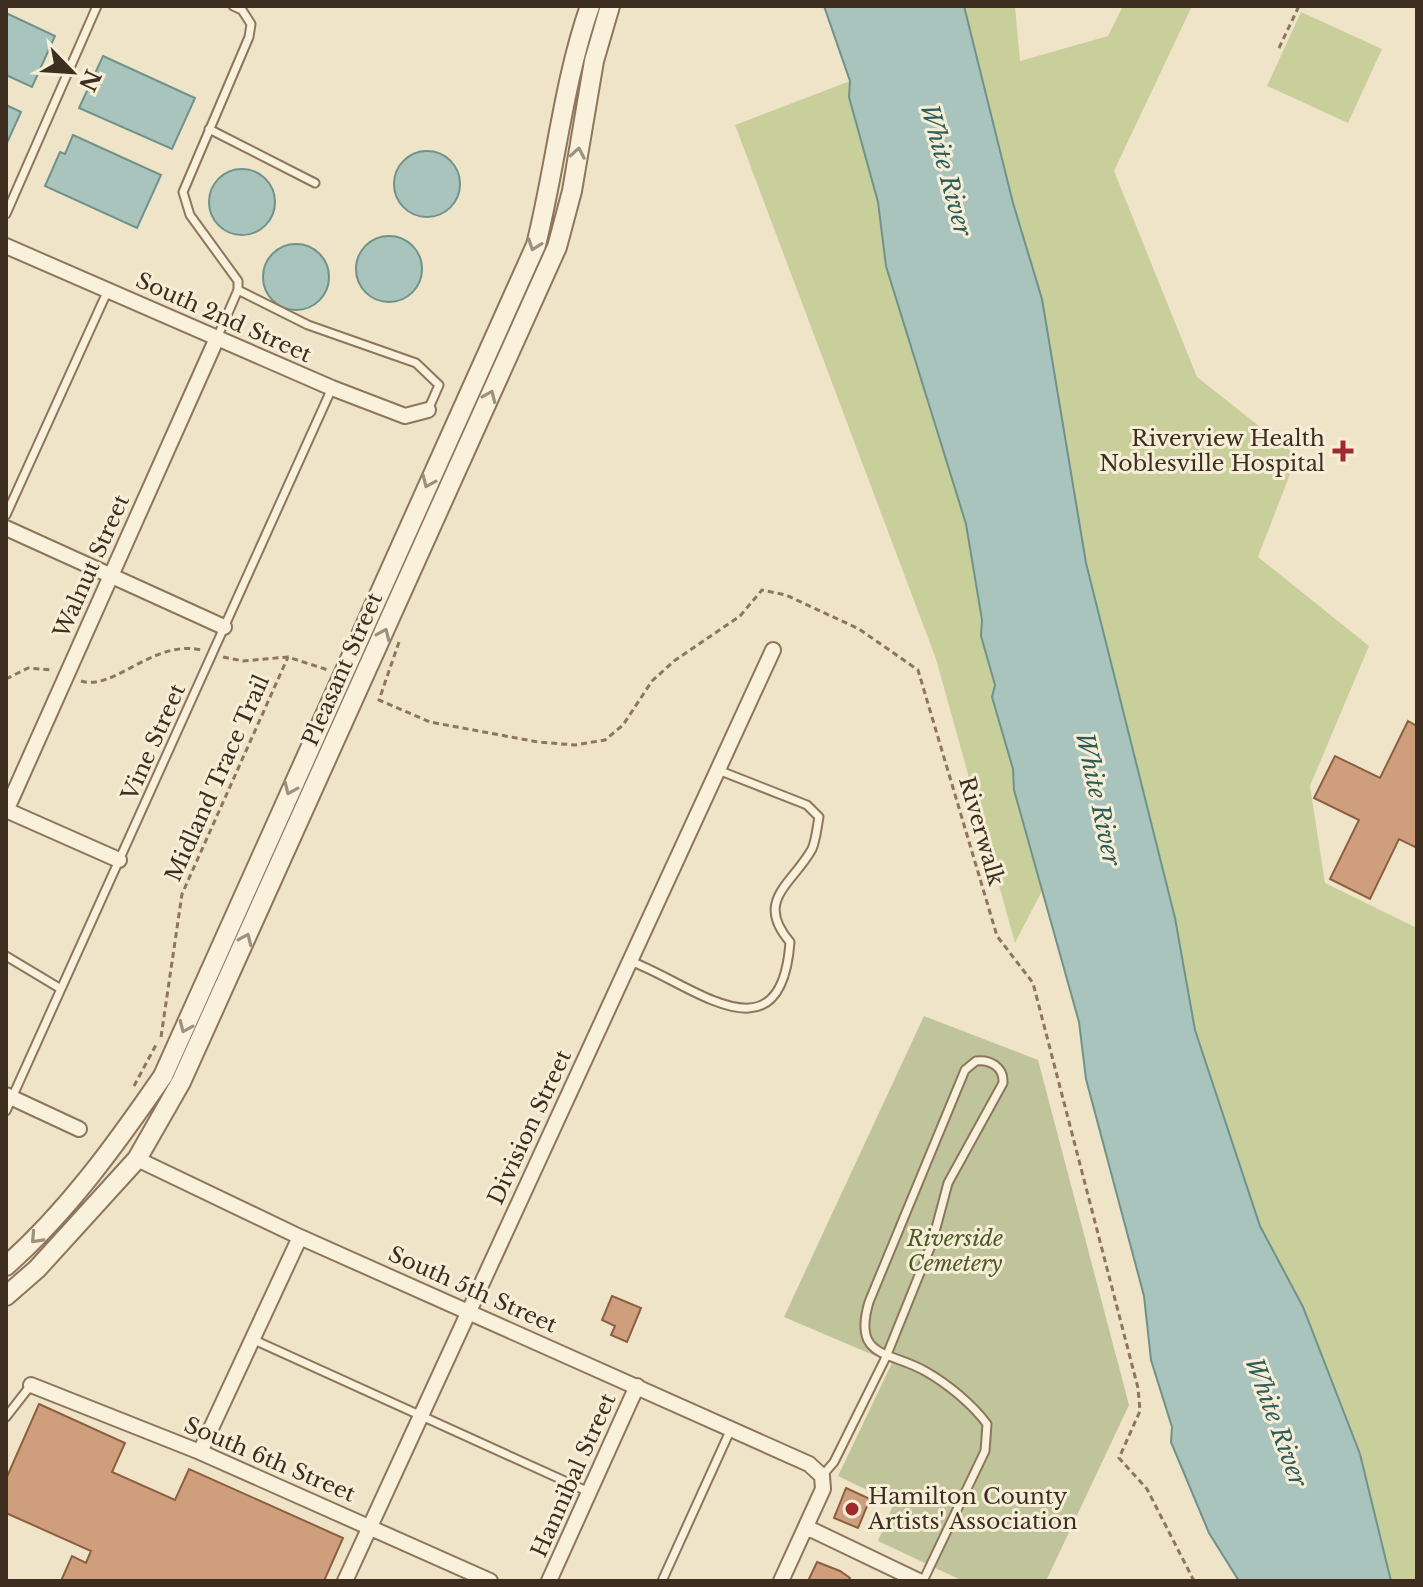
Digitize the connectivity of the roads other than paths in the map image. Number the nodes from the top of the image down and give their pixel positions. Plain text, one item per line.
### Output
1 (97, 6) edge
2 (233, 6) edge
3 (590, 6) edge
4 (610, 6) edge
5 (209, 129) junction
6 (315, 183) dead end
7 (6, 214) edge
8 (6, 246) edge
9 (108, 290) junction
10 (238, 290) junction
11 (217, 338) junction
12 (332, 388) junction
13 (428, 410) joint
14 (6, 515) edge
15 (6, 528) edge
16 (111, 575) junction
17 (224, 627) junction
18 (773, 650) dead end
19 (718, 770) junction
20 (6, 810) edge
21 (119, 860) junction
22 (6, 956) edge
23 (630, 961) junction
24 (61, 989) junction
25 (8, 1101) edge
26 (79, 1129) dead end
27 (137, 1159) junction
28 (300, 1237) junction
29 (6, 1266) edge
30 (6, 1296) edge
31 (470, 1310) junction
32 (252, 1339) junction
33 (886, 1357) junction
34 (31, 1385) joint
35 (637, 1386) junction
36 (421, 1416) junction
37 (6, 1417) edge
38 (730, 1431) junction
39 (200, 1452) junction
40 (822, 1476) junction
41 (589, 1492) junction
42 (371, 1526) junction
43 (806, 1527) junction
44 (345, 1581) edge
45 (490, 1581) edge
46 (549, 1581) edge
47 (662, 1581) edge
48 (781, 1581) edge
49 (921, 1581) edge

1 - 7 lane
2 - 5 lane
3 -> 29 street, Pleasant Street
27 -> 4 street, Pleasant Street
5 - 6 lane
5 - 10 lane
8 - 9 street, South 2nd Street
9 - 11 street, South 2nd Street
9 - 14 lane
10 - 11 lane
10 - 13 lane
11 - 12 street, South 2nd Street
11 - 16 street, Walnut Street
12 - 13 street, South 2nd Street
12 - 17 lane, Vine Street
15 - 16 street
16 - 17 street
16 - 20 street, Walnut Street
17 - 21 lane, Vine Street
18 - 19 street, Division Street
19 - 23 street, Division Street
19 - 23 lane
20 - 21 street
21 - 24 lane, Vine Street
22 - 24 lane
23 - 31 street, Division Street
24 - 25 lane, Vine Street
25 - 26 street
27 - 28 street, South 5th Street
27 - 30 street, Pleasant Street
28 - 31 street, South 5th Street
28 - 32 street
31 - 35 street, South 5th Street
31 - 36 street, Division Street
32 - 36 lane
32 - 39 street
33 - 33 lane
33 - 40 lane
33 - 49 lane
34 - 37 lane
34 - 39 street, South 6th Street
35 - 38 street, South 5th Street
35 - 41 street, Hannibal Street
36 - 41 lane
36 - 42 street, Division Street
38 - 40 street, South 5th Street
38 - 47 lane
39 - 42 street, South 6th Street
40 - 43 street
41 - 46 street, Hannibal Street
42 - 44 street, Division Street
42 - 45 street, South 6th Street
43 - 48 street
43 - 49 street

